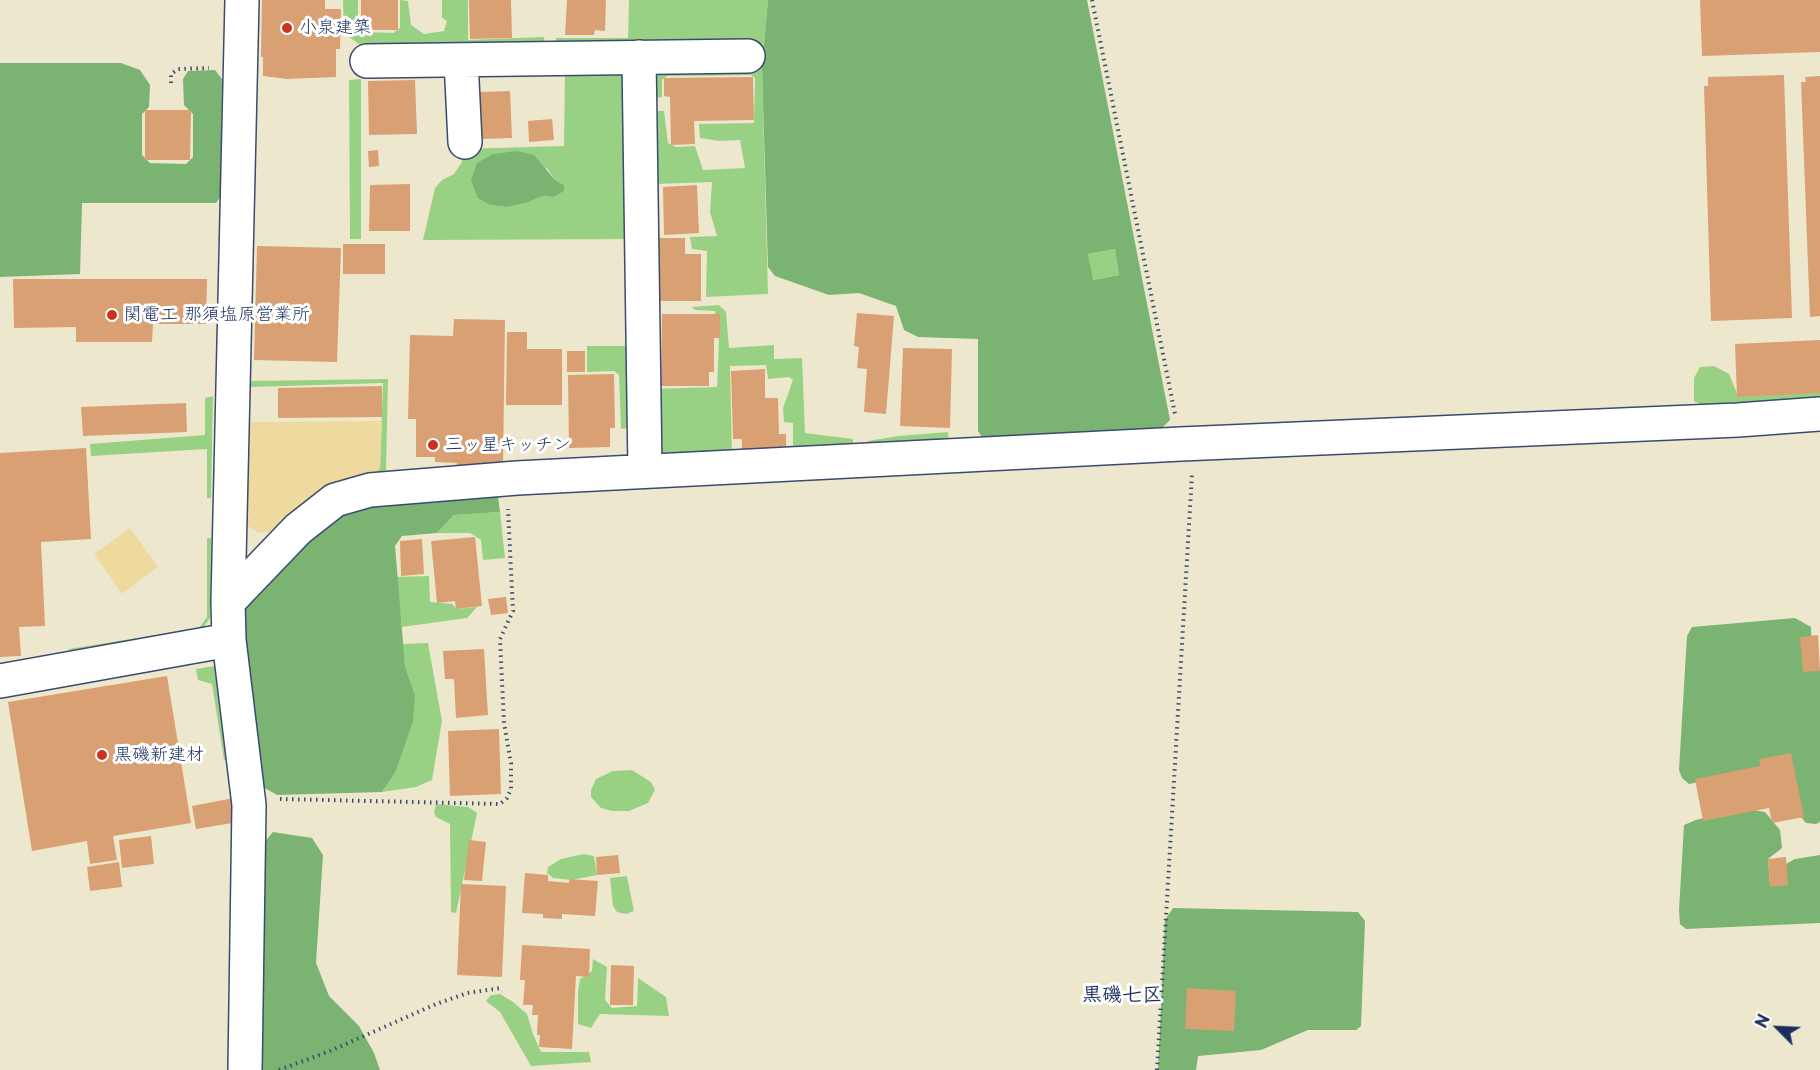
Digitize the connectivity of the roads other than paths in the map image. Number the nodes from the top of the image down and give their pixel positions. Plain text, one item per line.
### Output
1 (242, 0) edge
2 (748, 56) dead end
3 (639, 57) junction
4 (460, 60) junction
5 (367, 61) dead end
6 (465, 142) dead end
7 (1820, 414) edge
8 (645, 471) junction
9 (228, 602) junction
10 (229, 640) junction
11 (0, 681) edge
12 (245, 1070) edge

1 - 9 street
2 - 3 street
3 - 4 street
3 - 8 street
4 - 5 street
4 - 6 street
7 - 8 street
8 - 9 street
9 - 10 street
10 - 11 street
10 - 12 street

